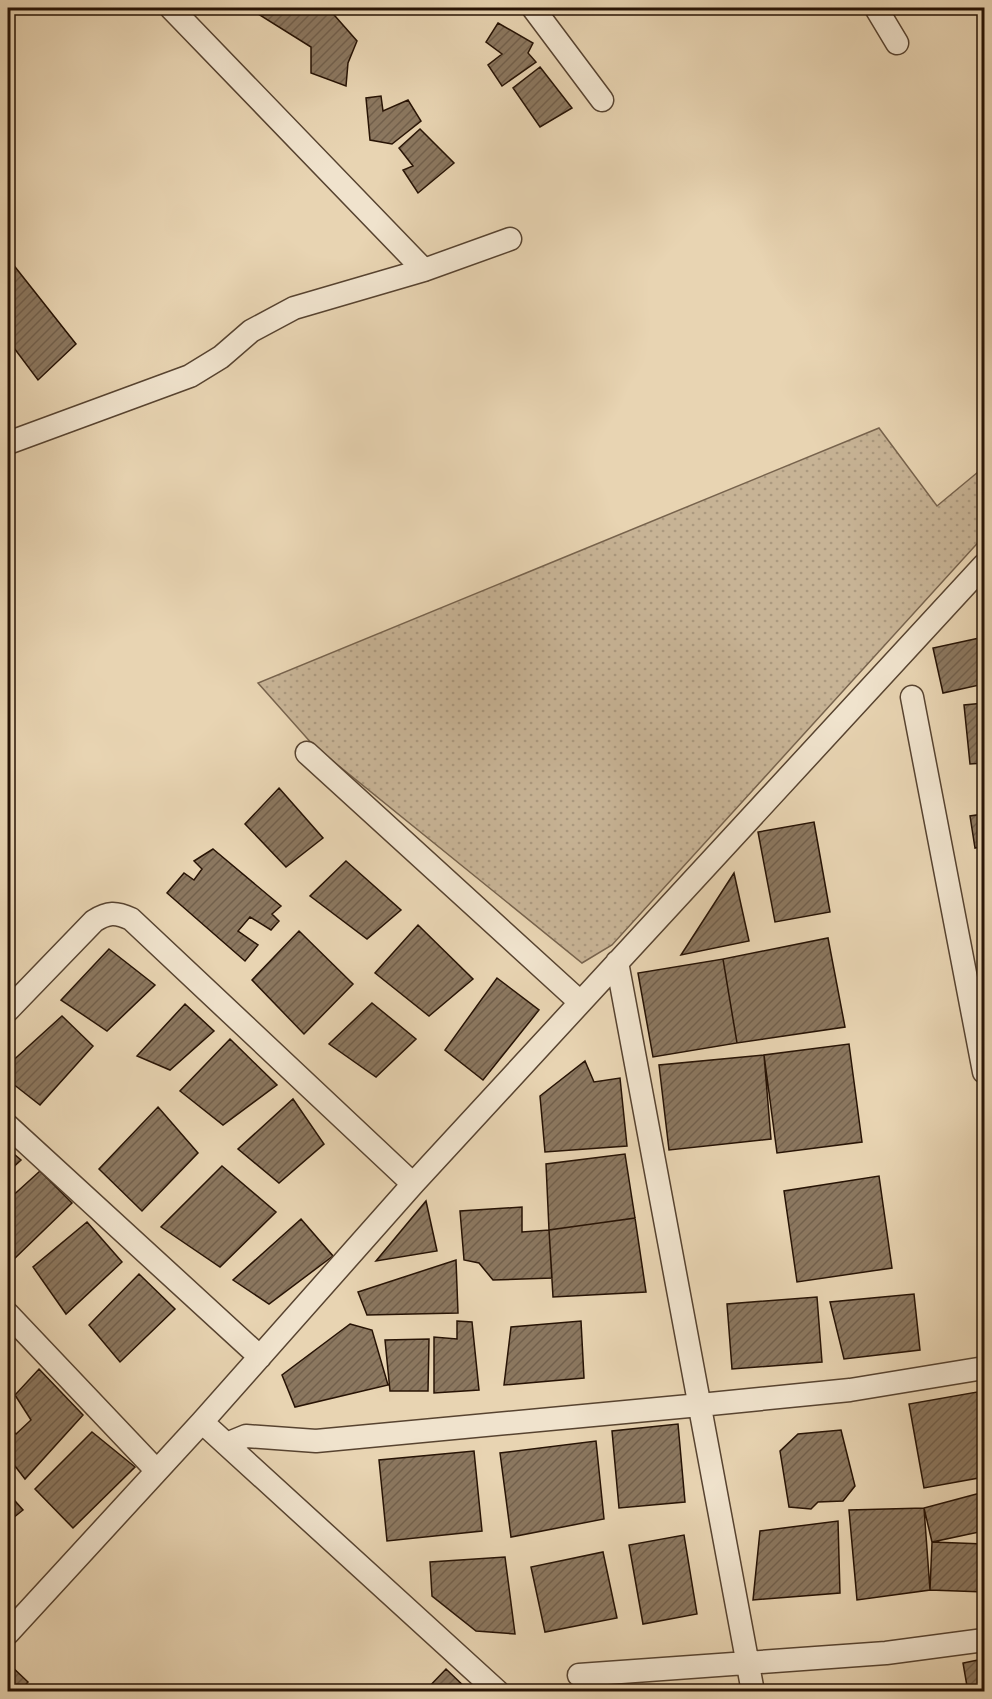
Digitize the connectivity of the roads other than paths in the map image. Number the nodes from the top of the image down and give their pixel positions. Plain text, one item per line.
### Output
1 (532, 8) edge
2 (876, 8) edge
3 (182, 11) edge
4 (897, 43) dead end
5 (602, 100) dead end
6 (510, 238) dead end
7 (424, 270) junction
8 (8, 443) edge
9 (984, 565) edge
10 (912, 697) dead end
11 (307, 753) dead end
12 (617, 962) junction
13 (580, 1002) junction
14 (8, 1010) edge
15 (984, 1072) edge
16 (8, 1126) edge
17 (413, 1184) junction
18 (8, 1314) edge
19 (260, 1357) junction
20 (984, 1368) edge
21 (700, 1405) junction
22 (202, 1422) junction
23 (229, 1443) junction
24 (157, 1471) junction
25 (8, 1633) edge
26 (984, 1640) edge
27 (748, 1664) junction
28 (579, 1675) dead end
29 (498, 1692) edge
30 (753, 1692) edge

1 - 5 street
2 - 4 street
3 - 7 street
6 - 7 street
7 - 8 street
9 - 12 street
10 - 15 street
11 - 13 street
12 - 13 street
12 - 21 street
13 - 17 street
14 - 17 street
16 - 19 street
17 - 19 street
18 - 24 street
19 - 22 street
20 - 21 street
21 - 23 street
21 - 27 street
22 - 23 street
22 - 24 street
23 - 29 street
24 - 25 street
26 - 27 street
27 - 28 street
27 - 30 street

